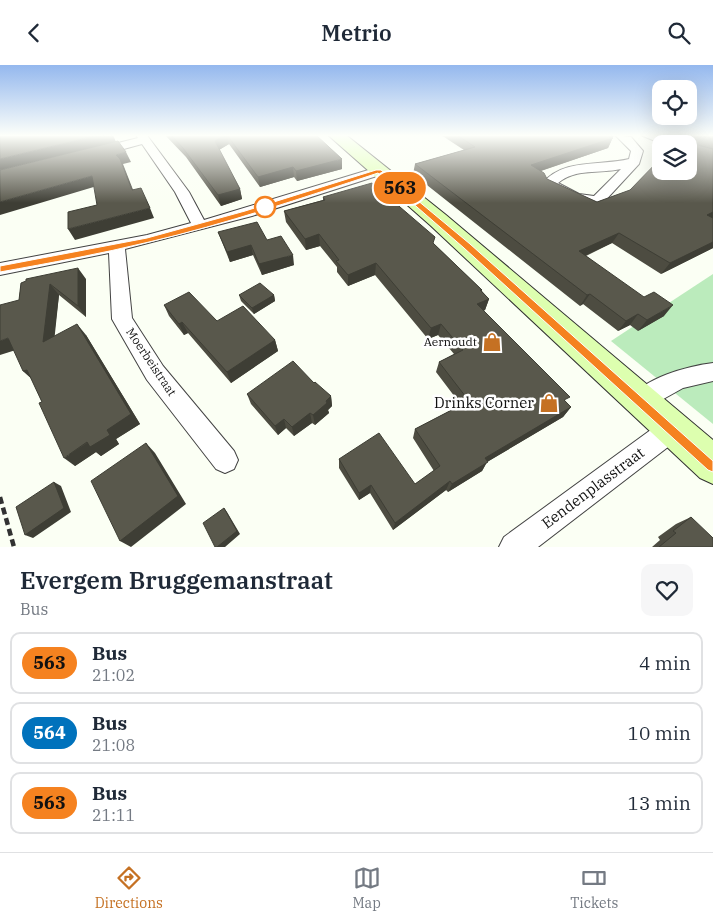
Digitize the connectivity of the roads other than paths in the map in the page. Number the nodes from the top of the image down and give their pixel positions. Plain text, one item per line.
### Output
1 (158, 157) edge
2 (363, 157) edge
3 (636, 157) edge
4 (635, 161) junction
5 (379, 171) junction
6 (200, 226) junction
7 (117, 247) junction
8 (0, 269) edge
9 (713, 372) edge
10 (642, 401) junction
11 (672, 429) junction
12 (224, 460) dead end
13 (713, 465) edge
14 (514, 547) edge

1 - 6 street
2 - 5 street
3 - 4 street
4 - 4 street
5 - 6 street
5 - 10 street
6 - 7 street
7 - 8 street
7 - 12 street, Moerbeistraat
9 - 10 street
10 - 11 street
11 - 13 street
11 - 14 street, Eendenplasstraat

